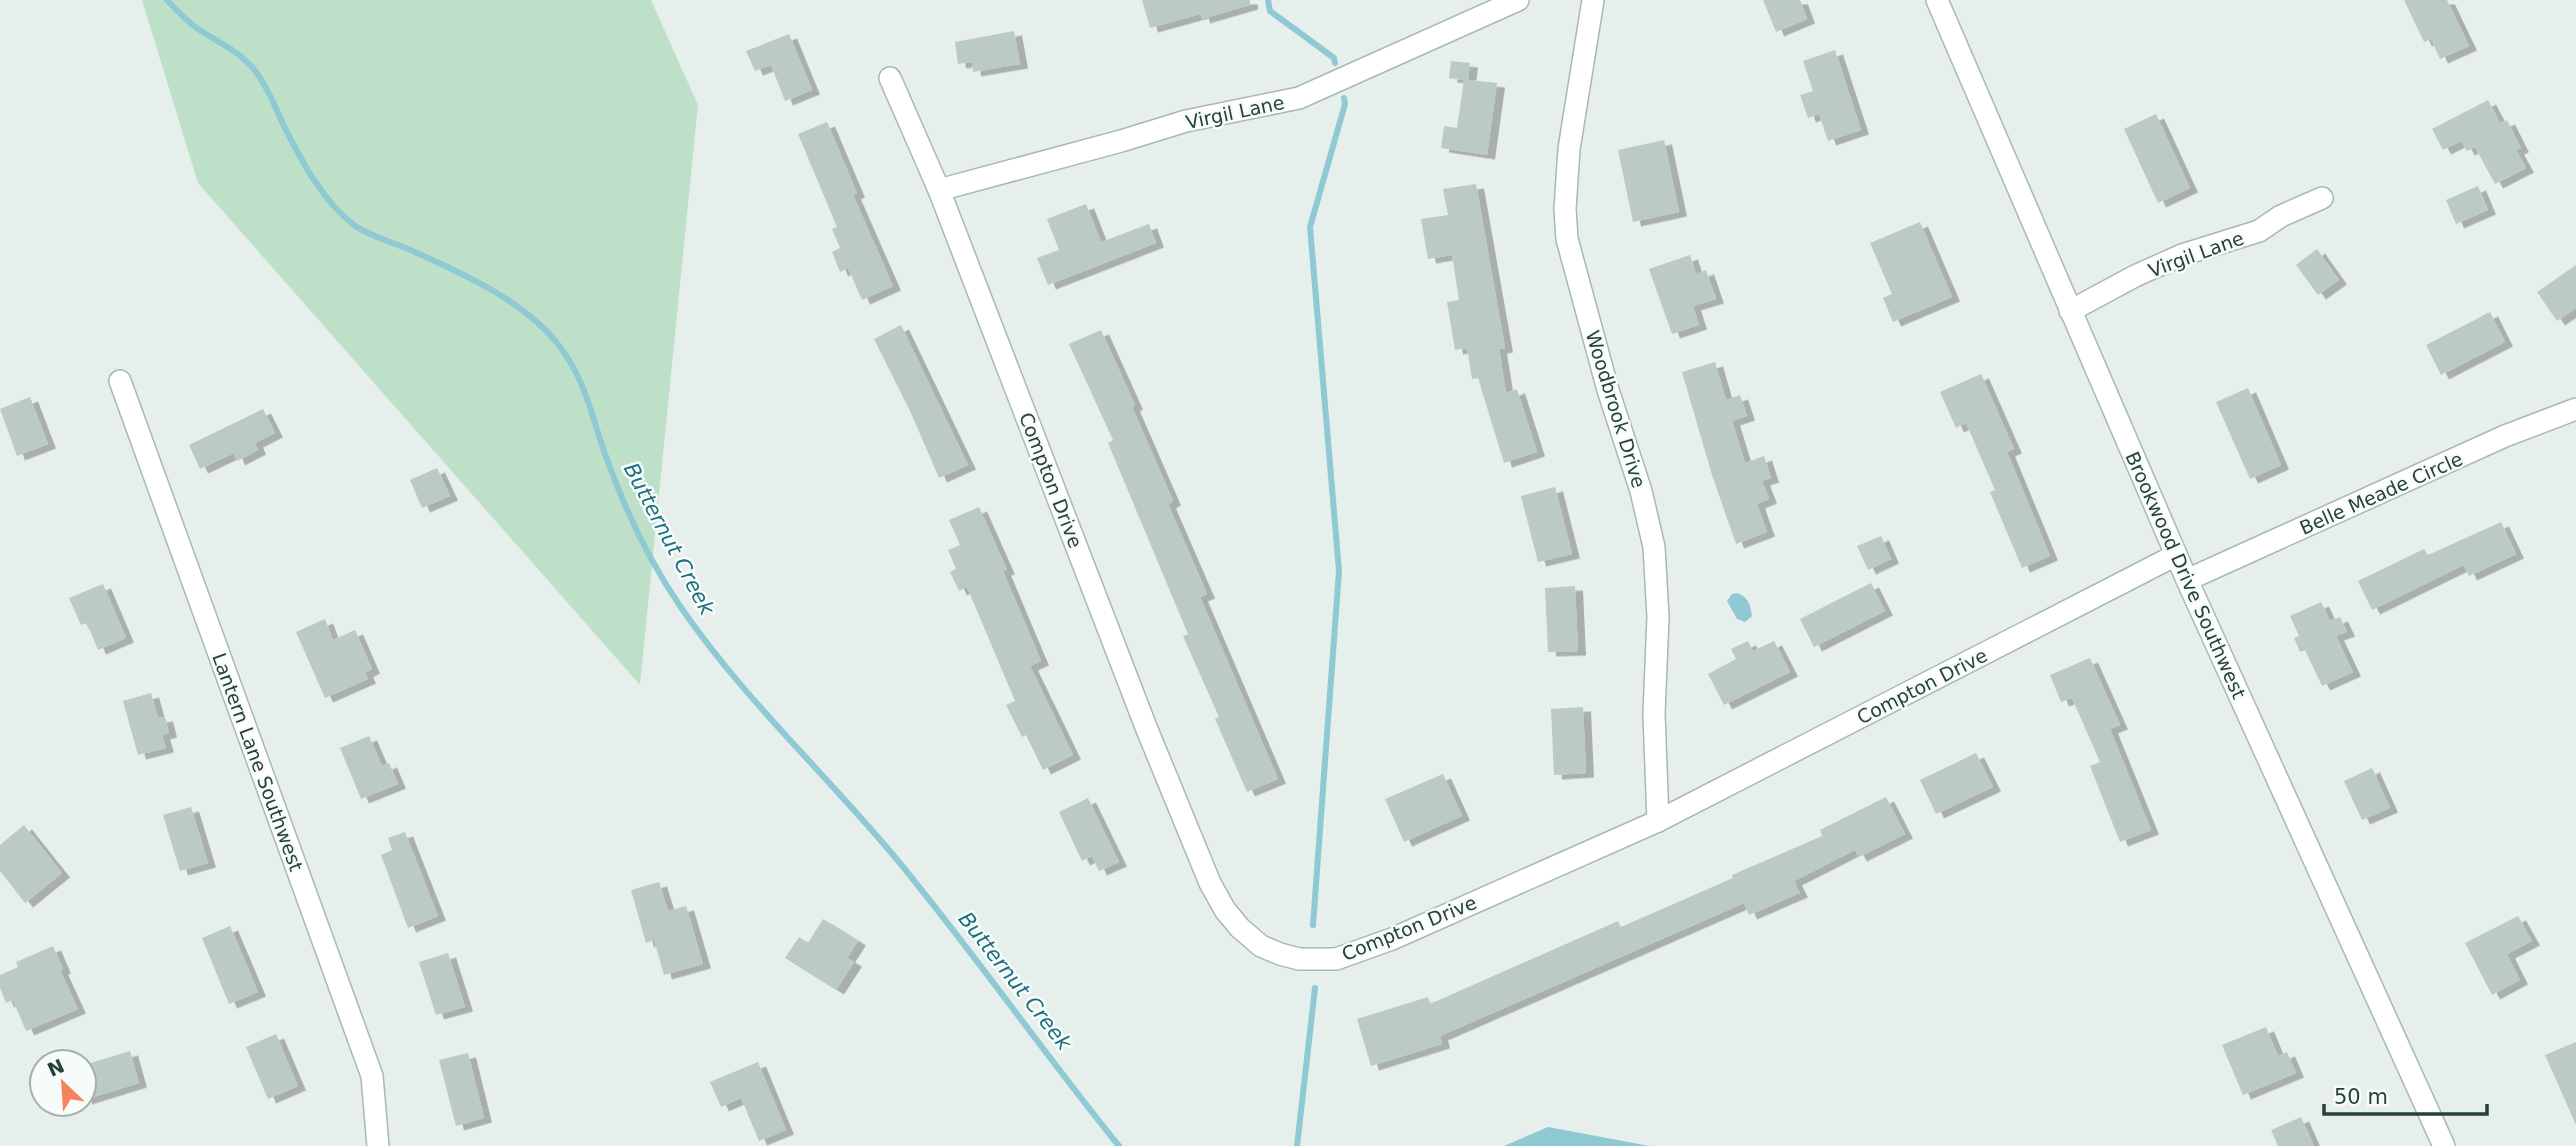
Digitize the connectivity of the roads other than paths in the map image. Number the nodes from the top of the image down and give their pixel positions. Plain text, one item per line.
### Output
1 (1517, 0) edge
2 (1593, 0) edge
3 (1937, 0) edge
4 (890, 78) dead end
5 (939, 190) junction
6 (2322, 198) dead end
7 (2070, 310) junction
8 (120, 382) dead end
9 (2576, 409) edge
10 (2176, 555) junction
11 (2187, 580) junction
12 (1657, 821) junction
13 (378, 1146) edge
14 (2444, 1146) edge

1 - 5 street, Virgil Lane
2 - 12 street, Woodbrook Drive
3 - 7 street, Brookwood Drive Southwest
4 - 5 street, Compton Drive
5 - 12 street, Compton Drive
6 - 7 street, Virgil Lane
7 - 10 street, Brookwood Drive Southwest
8 - 13 street, Lantern Lane Southwest
9 - 11 street, Belle Meade Circle
10 - 11 street, Brookwood Drive Southwest
10 - 12 street, Compton Drive
11 - 14 street, Brookwood Drive Southwest

